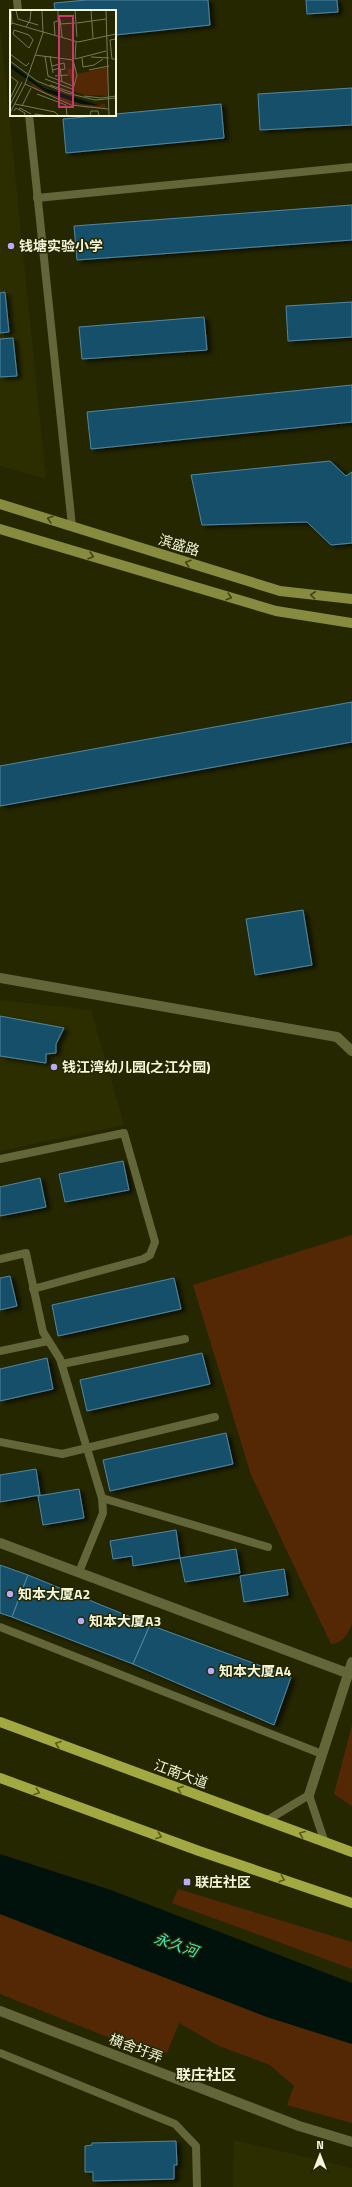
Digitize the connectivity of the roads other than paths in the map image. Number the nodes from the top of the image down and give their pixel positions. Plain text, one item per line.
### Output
1 (17, 0) edge
2 (18, 10) edge
3 (29, 116) edge
4 (352, 167) edge
5 (38, 198) junction
6 (0, 504) edge
7 (72, 526) junction
8 (0, 528) edge
9 (352, 599) edge
10 (352, 623) edge
11 (0, 978) edge
12 (352, 1051) edge
13 (0, 1159) edge
14 (0, 1258) edge
15 (33, 1289) junction
16 (185, 1339) dead end
17 (48, 1341) junction
18 (0, 1351) edge
19 (62, 1364) junction
20 (215, 1417) dead end
21 (0, 1442) edge
22 (87, 1448) junction
23 (102, 1498) junction
24 (0, 1543) edge
25 (268, 1547) dead end
26 (79, 1572) junction
27 (0, 1627) edge
28 (352, 1662) edge
29 (347, 1673) junction
30 (0, 1722) edge
31 (322, 1754) junction
32 (0, 1778) edge
33 (309, 1795) junction
34 (266, 1821) junction
35 (325, 1843) junction
36 (352, 1852) edge
37 (352, 1903) edge
38 (0, 2011) edge
39 (0, 2053) edge
40 (352, 2142) edge
41 (197, 2187) edge

1 - 2 lane
3 - 5 lane
4 - 5 lane
5 - 7 lane
7 -> 6 main road, 滨盛路
9 -> 7 main road, 滨盛路
8 -> 10 main road
11 - 12 street
13 - 15 lane
14 - 15 lane
15 - 17 lane
16 - 19 lane
17 - 18 lane
17 - 19 lane
19 - 22 lane
20 - 22 lane
21 - 22 lane
22 - 23 lane
23 - 25 lane
23 - 26 lane
24 - 26 street
26 - 29 street
27 - 31 lane
28 - 29 street
29 - 31 street
34 -> 30 main road, 江南大道
31 - 33 street
32 -> 37 main road
33 - 34 lane
33 - 35 lane
35 -> 34 main road, 江南大道
35 - 36 main road, 江南大道
38 - 40 street, 横舍圩弄
39 - 41 lane

